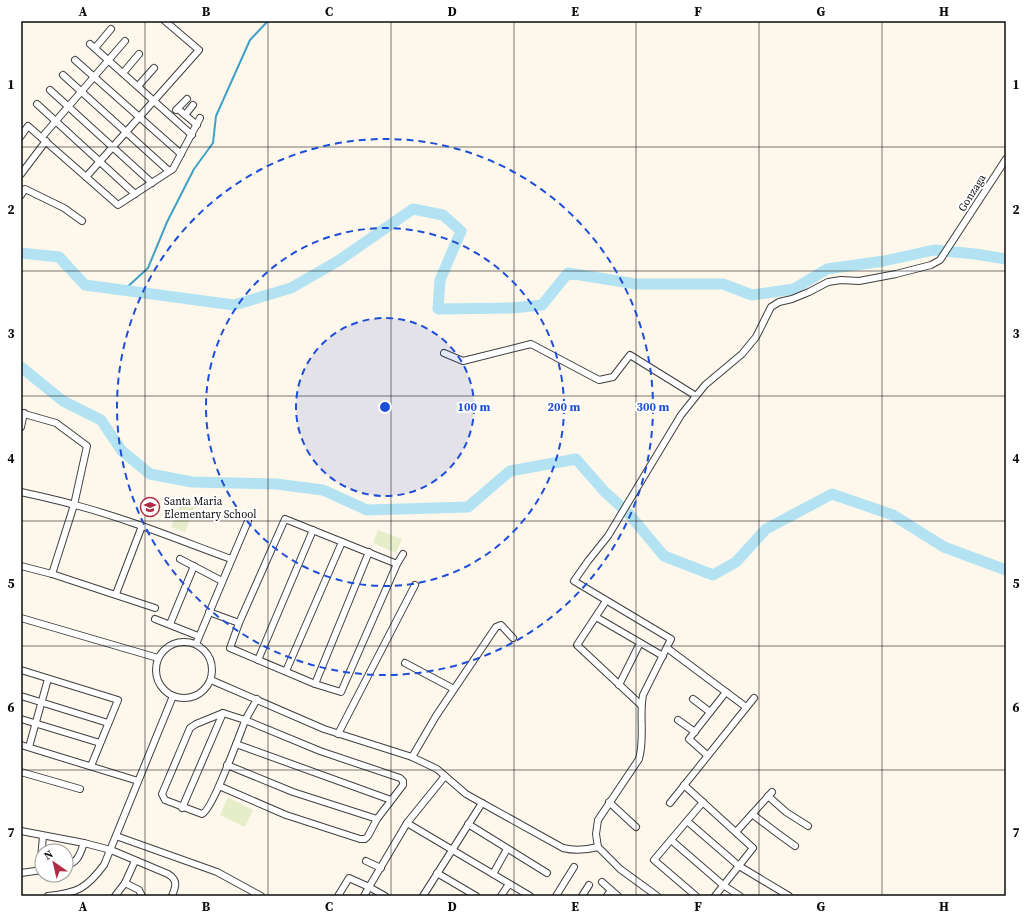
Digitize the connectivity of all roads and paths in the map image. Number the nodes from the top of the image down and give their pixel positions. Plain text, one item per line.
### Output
1 (165, 21) edge
2 (111, 30) dead end
3 (125, 41) dead end
4 (139, 54) dead end
5 (75, 60) dead end
6 (108, 60) junction
7 (154, 68) dead end
8 (123, 73) junction
9 (63, 75) dead end
10 (94, 77) junction
11 (138, 86) junction
12 (50, 90) dead end
13 (81, 92) junction
14 (187, 98) dead end
15 (154, 101) junction
16 (37, 104) dead end
17 (193, 105) dead end
18 (68, 107) junction
19 (178, 108) junction
20 (185, 115) junction
21 (171, 116) junction
22 (140, 117) junction
23 (200, 118) dead end
24 (56, 121) junction
25 (197, 125) junction
26 (126, 132) junction
27 (192, 135) junction
28 (21, 136) edge
29 (44, 139) junction
30 (113, 147) junction
31 (181, 154) junction
32 (1006, 159) edge
33 (100, 162) junction
34 (169, 171) junction
35 (21, 174) edge
36 (86, 177) junction
37 (152, 183) junction
38 (135, 194) junction
39 (21, 195) edge
40 (82, 221) dead end
41 (444, 353) dead end
42 (696, 396) junction
43 (22, 413) edge
44 (21, 426) edge
45 (21, 492) edge
46 (74, 505) junction
47 (248, 521) dead end
48 (142, 526) junction
49 (313, 530) junction
50 (342, 542) junction
51 (369, 552) junction
52 (403, 554) dead end
53 (180, 559) dead end
54 (231, 559) junction
55 (397, 564) junction
56 (21, 566) edge
57 (194, 566) junction
58 (52, 574) junction
59 (222, 581) junction
60 (415, 585) dead end
61 (116, 594) junction
62 (606, 601) junction
63 (156, 608) dead end
64 (209, 612) junction
65 (596, 617) junction
66 (21, 618) edge
67 (155, 618) dead end
68 (239, 623) junction
69 (170, 624) junction
70 (198, 636) junction
71 (513, 638) dead end
72 (640, 643) junction
73 (196, 644) junction
74 (667, 648) junction
75 (663, 656) junction
76 (158, 658) junction
77 (258, 660) junction
78 (405, 663) dead end
79 (21, 670) edge
80 (286, 671) junction
81 (48, 679) junction
82 (211, 680) junction
83 (316, 684) junction
84 (619, 685) junction
85 (454, 689) junction
86 (726, 692) junction
87 (21, 696) edge
88 (173, 696) junction
89 (754, 698) dead end
90 (257, 699) junction
91 (693, 699) dead end
92 (41, 703) junction
93 (641, 705) junction
94 (746, 707) junction
95 (710, 712) junction
96 (223, 714) junction
97 (21, 719) edge
98 (245, 720) junction
99 (678, 720) dead end
100 (108, 723) junction
101 (36, 724) junction
102 (695, 732) junction
103 (338, 734) junction
104 (100, 743) junction
105 (236, 744) junction
106 (21, 745) edge
107 (29, 747) junction
108 (707, 755) junction
109 (412, 757) junction
110 (227, 765) junction
111 (91, 766) junction
112 (21, 772) edge
113 (445, 776) junction
114 (138, 781) junction
115 (684, 785) junction
116 (219, 786) junction
117 (80, 789) dead end
118 (391, 800) junction
119 (609, 802) junction
120 (703, 802) junction
121 (482, 803) junction
122 (670, 803) dead end
123 (182, 808) junction
124 (752, 814) junction
125 (377, 820) junction
126 (687, 821) junction
127 (407, 823) junction
128 (468, 824) junction
129 (808, 826) dead end
130 (636, 827) dead end
131 (21, 831) edge
132 (736, 832) junction
133 (43, 836) junction
134 (116, 836) junction
135 (672, 840) junction
136 (43, 843) edge
137 (84, 844) junction
138 (795, 846) dead end
139 (598, 847) junction
140 (507, 849) junction
141 (111, 850) junction
142 (452, 850) junction
143 (135, 861) junction
144 (366, 861) dead end
145 (74, 862) edge
146 (739, 866) junction
147 (574, 867) dead end
148 (381, 868) junction
149 (34, 871) edge
150 (21, 873) edge
151 (437, 873) junction
152 (547, 873) dead end
153 (494, 874) junction
154 (602, 882) dead end
155 (125, 883) junction
156 (509, 884) junction
157 (589, 885) dead end
158 (723, 885) junction
159 (369, 887) junction
160 (611, 890) junction
161 (424, 894) edge
162 (652, 895) edge
163 (48, 896) edge
164 (115, 896) edge
165 (142, 896) edge
166 (172, 896) edge
167 (261, 896) edge
168 (338, 896) edge
169 (364, 896) edge
170 (385, 896) edge
171 (431, 896) edge
172 (476, 896) edge
173 (501, 896) edge
174 (530, 896) edge
175 (556, 896) edge
176 (582, 896) edge
177 (607, 896) edge
178 (618, 896) edge
179 (696, 896) edge
180 (715, 896) edge
181 (740, 896) edge
182 (789, 896) edge

1 - 15 street
2 - 6 street
3 - 6 street
4 - 8 street
5 - 10 street
6 - 8 street
6 - 10 street
7 - 11 street
8 - 11 street
9 - 13 street
10 - 13 street
10 - 22 street
11 - 15 street
12 - 18 street
13 - 18 street
13 - 26 street
14 - 19 street
15 - 21 street
15 - 22 street
16 - 24 street
17 - 20 street
18 - 24 street
18 - 30 street
19 - 20 street
19 - 21 street
20 - 25 street
21 - 27 street
22 - 26 street
22 - 31 street
23 - 25 street
24 - 29 street
24 - 33 street
25 - 27 street
26 - 30 street
26 - 34 street
27 - 31 street
28 - 29 street
29 - 35 street
29 - 36 street
30 - 33 street
30 - 37 street
31 - 34 street
32 - 42 street, Gonzaga
33 - 36 street
33 - 38 street
34 - 37 street
36 - 38 street
37 - 38 street
39 - 40 street
41 - 42 street
42 - 62 street
43 - 44 street
43 - 46 street
45 - 46 street
46 - 48 street
46 - 58 street
47 - 54 street
48 - 54 street
48 - 61 street
49 - 50 street
49 - 68 street
49 - 77 street
50 - 51 street
50 - 80 street
51 - 55 street
51 - 83 street
52 - 55 street
53 - 57 street
54 - 59 street
55 - 83 street
56 - 58 street
57 - 59 street
57 - 69 street
58 - 61 street
59 - 64 street
60 - 103 street
61 - 63 street
62 - 65 street
62 - 74 street
64 - 68 street
64 - 70 street
65 - 72 street
65 - 84 street
66 - 76 street
67 - 69 street
68 - 77 street
69 - 70 street
70 - 73 street
71 - 85 street
72 - 75 street
72 - 84 street
73 - 76 street
73 - 82 street
74 - 75 street
74 - 86 street
75 - 93 street
76 - 88 street
77 - 80 street
78 - 85 street
79 - 81 street
80 - 83 street
81 - 92 street
81 - 100 street
82 - 88 street
82 - 90 street
84 - 93 street
85 - 109 street
86 - 94 street
86 - 95 street
87 - 92 street
88 - 114 street
89 - 94 street
90 - 98 street
90 - 103 street
91 - 95 street
92 - 100 street
92 - 101 street
93 - 119 street
94 - 108 street
95 - 102 street
96 - 98 street
96 - 123 street
96 - 123 street
97 - 101 street
98 - 105 street
98 - 118 street
99 - 102 street
100 - 104 street
101 - 104 street
101 - 107 street
102 - 108 street
103 - 109 street
104 - 111 street
105 - 110 street
105 - 118 street
106 - 107 street
107 - 111 street
108 - 115 street
109 - 113 street
110 - 116 street
110 - 125 street
111 - 114 street
112 - 117 street
113 - 121 street
113 - 127 street
114 - 134 street
115 - 120 street
115 - 122 street
116 - 123 street
116 - 125 street
118 - 125 street
119 - 130 street
119 - 139 street
120 - 126 street
120 - 132 street
121 - 128 street
121 - 139 street
124 - 129 street
124 - 132 street
124 - 138 street
126 - 135 street
126 - 146 street
127 - 142 street
127 - 148 street
128 - 140 street
128 - 142 street
131 - 133 street
132 - 146 street
133 - 136 street
133 - 137 street
134 - 141 street
134 - 167 street
135 - 158 street
135 - 179 street
137 - 141 street
137 - 145 street
139 - 162 street
140 - 152 street
140 - 153 street
141 - 143 street
141 - 163 street
142 - 151 street
142 - 153 street
143 - 155 street
143 - 166 street
144 - 148 street
146 - 158 street
146 - 182 street
147 - 175 street
148 - 159 street
149 - 150 street
151 - 161 street
151 - 172 street
153 - 156 street
154 - 160 street
155 - 164 street
155 - 165 street
156 - 173 street
156 - 174 street
157 - 176 street
158 - 180 street
158 - 181 street
159 - 168 street
159 - 169 street
159 - 170 street
160 - 177 street
160 - 178 street
161 - 171 street

